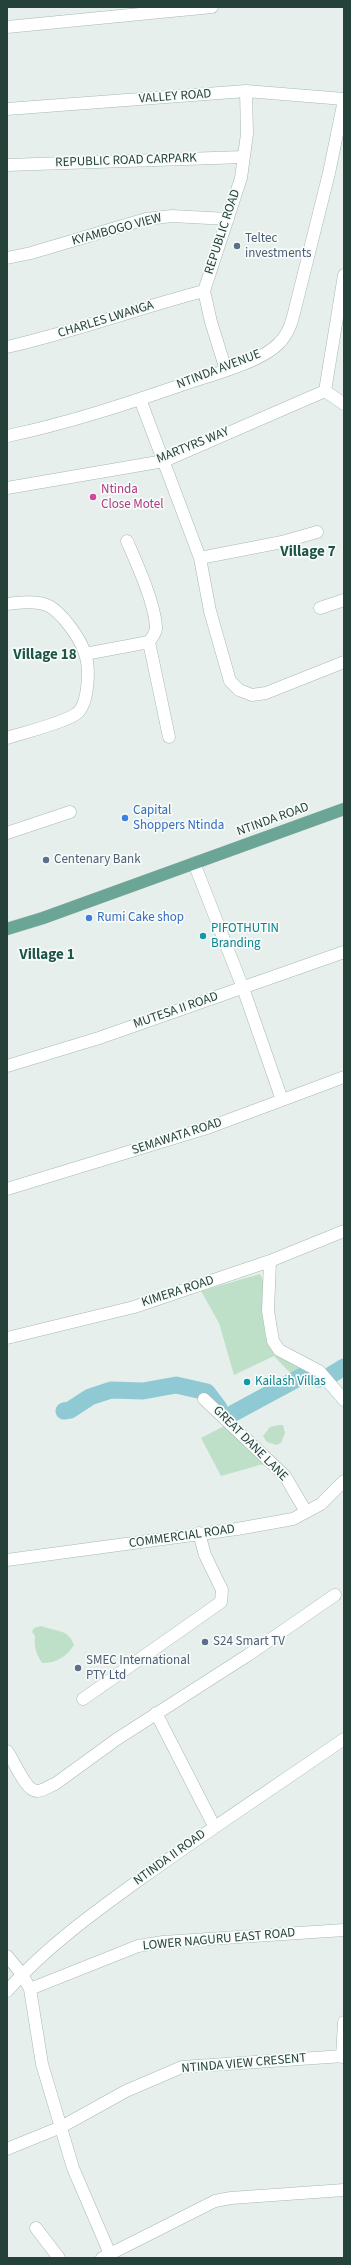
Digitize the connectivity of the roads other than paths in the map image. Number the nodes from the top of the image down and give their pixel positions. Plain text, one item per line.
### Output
1 (212, 7) edge
2 (7, 27) edge
3 (246, 92) junction
4 (344, 100) edge
5 (7, 109) edge
6 (244, 157) junction
7 (7, 165) edge
8 (228, 219) junction
9 (7, 258) edge
10 (344, 275) edge
11 (204, 291) junction
12 (7, 347) edge
13 (226, 370) junction
14 (324, 391) junction
15 (140, 399) junction
16 (344, 404) edge
17 (7, 436) edge
18 (164, 461) junction
19 (7, 488) edge
20 (317, 532) dead end
21 (127, 541) dead end
22 (200, 558) junction
23 (344, 600) edge
24 (7, 604) edge
25 (320, 608) dead end
26 (149, 642) junction
27 (85, 654) junction
28 (344, 662) edge
29 (7, 738) edge
30 (169, 738) dead end
31 (344, 809) edge
32 (70, 812) dead end
33 (7, 833) edge
34 (194, 863) junction
35 (7, 929) edge
36 (344, 952) edge
37 (243, 988) junction
38 (7, 1066) edge
39 (344, 1077) edge
40 (282, 1100) junction
41 (7, 1189) edge
42 (344, 1231) edge
43 (270, 1261) junction
44 (7, 1338) edge
45 (204, 1399) dead end
46 (344, 1400) edge
47 (344, 1481) edge
48 (306, 1512) junction
49 (199, 1533) junction
50 (7, 1560) edge
51 (335, 1595) dead end
52 (83, 1699) dead end
53 (156, 1713) junction
54 (344, 1739) edge
55 (7, 1751) edge
56 (214, 1826) junction
57 (344, 1930) edge
58 (7, 1956) edge
59 (22, 1974) junction
60 (30, 1989) junction
61 (7, 1991) edge
62 (344, 2022) edge
63 (343, 2056) edge
64 (61, 2127) junction
65 (7, 2149) edge
66 (344, 2190) edge
67 (36, 2228) dead end
68 (106, 2256) edge
69 (59, 2258) edge

1 - 2 street
3 - 4 street, VALLEY ROAD
3 - 5 street, VALLEY ROAD
3 - 6 street, REPUBLIC ROAD
4 - 13 street, NTINDA AVENUE
6 - 7 street, REPUBLIC ROAD CARPARK
6 - 8 street, REPUBLIC ROAD
8 - 9 street, KYAMBOGO VIEW
8 - 11 street, REPUBLIC ROAD
10 - 14 street
11 - 12 street, CHARLES LWANGA
11 - 13 street, REPUBLIC ROAD
13 - 15 street, NTINDA AVENUE
14 - 16 street
14 - 18 street, MARTYRS WAY
15 - 17 street, NTINDA AVENUE
15 - 18 street
18 - 19 street, MARTYRS WAY
18 - 22 street
20 - 22 street
21 - 26 street
22 - 28 street
23 - 25 street
24 - 27 street
26 - 27 street
26 - 30 street
27 - 29 street
31 - 34 main road, NTINDA ROAD
32 - 33 street
34 - 35 main road, NTINDA ROAD
34 - 37 street
36 - 37 street, MUTESA II ROAD
37 - 38 street, MUTESA II ROAD
37 - 40 street
39 - 40 street, SEMAWATA ROAD
40 - 41 street, SEMAWATA ROAD
42 - 43 street, KIMERA ROAD
43 - 44 street, KIMERA ROAD
43 - 46 street
45 - 48 street, GREAT DANE LANE
47 - 48 street, COMMERCIAL ROAD
48 - 49 street, COMMERCIAL ROAD
49 - 50 street, COMMERCIAL ROAD
49 - 52 street
51 - 53 street
53 - 55 street
53 - 56 street
54 - 56 street, NTINDA II ROAD
56 - 59 street, NTINDA II ROAD
57 - 60 street, LOWER NAGURU EAST ROAD
58 - 59 street
59 - 60 street
59 - 61 street, NTINDA II ROAD
60 - 64 street
62 - 63 street
63 - 64 street, NTINDA VIEW CRESENT
64 - 65 street, NTINDA VIEW CRESENT
64 - 68 street
66 - 68 street
67 - 69 street

